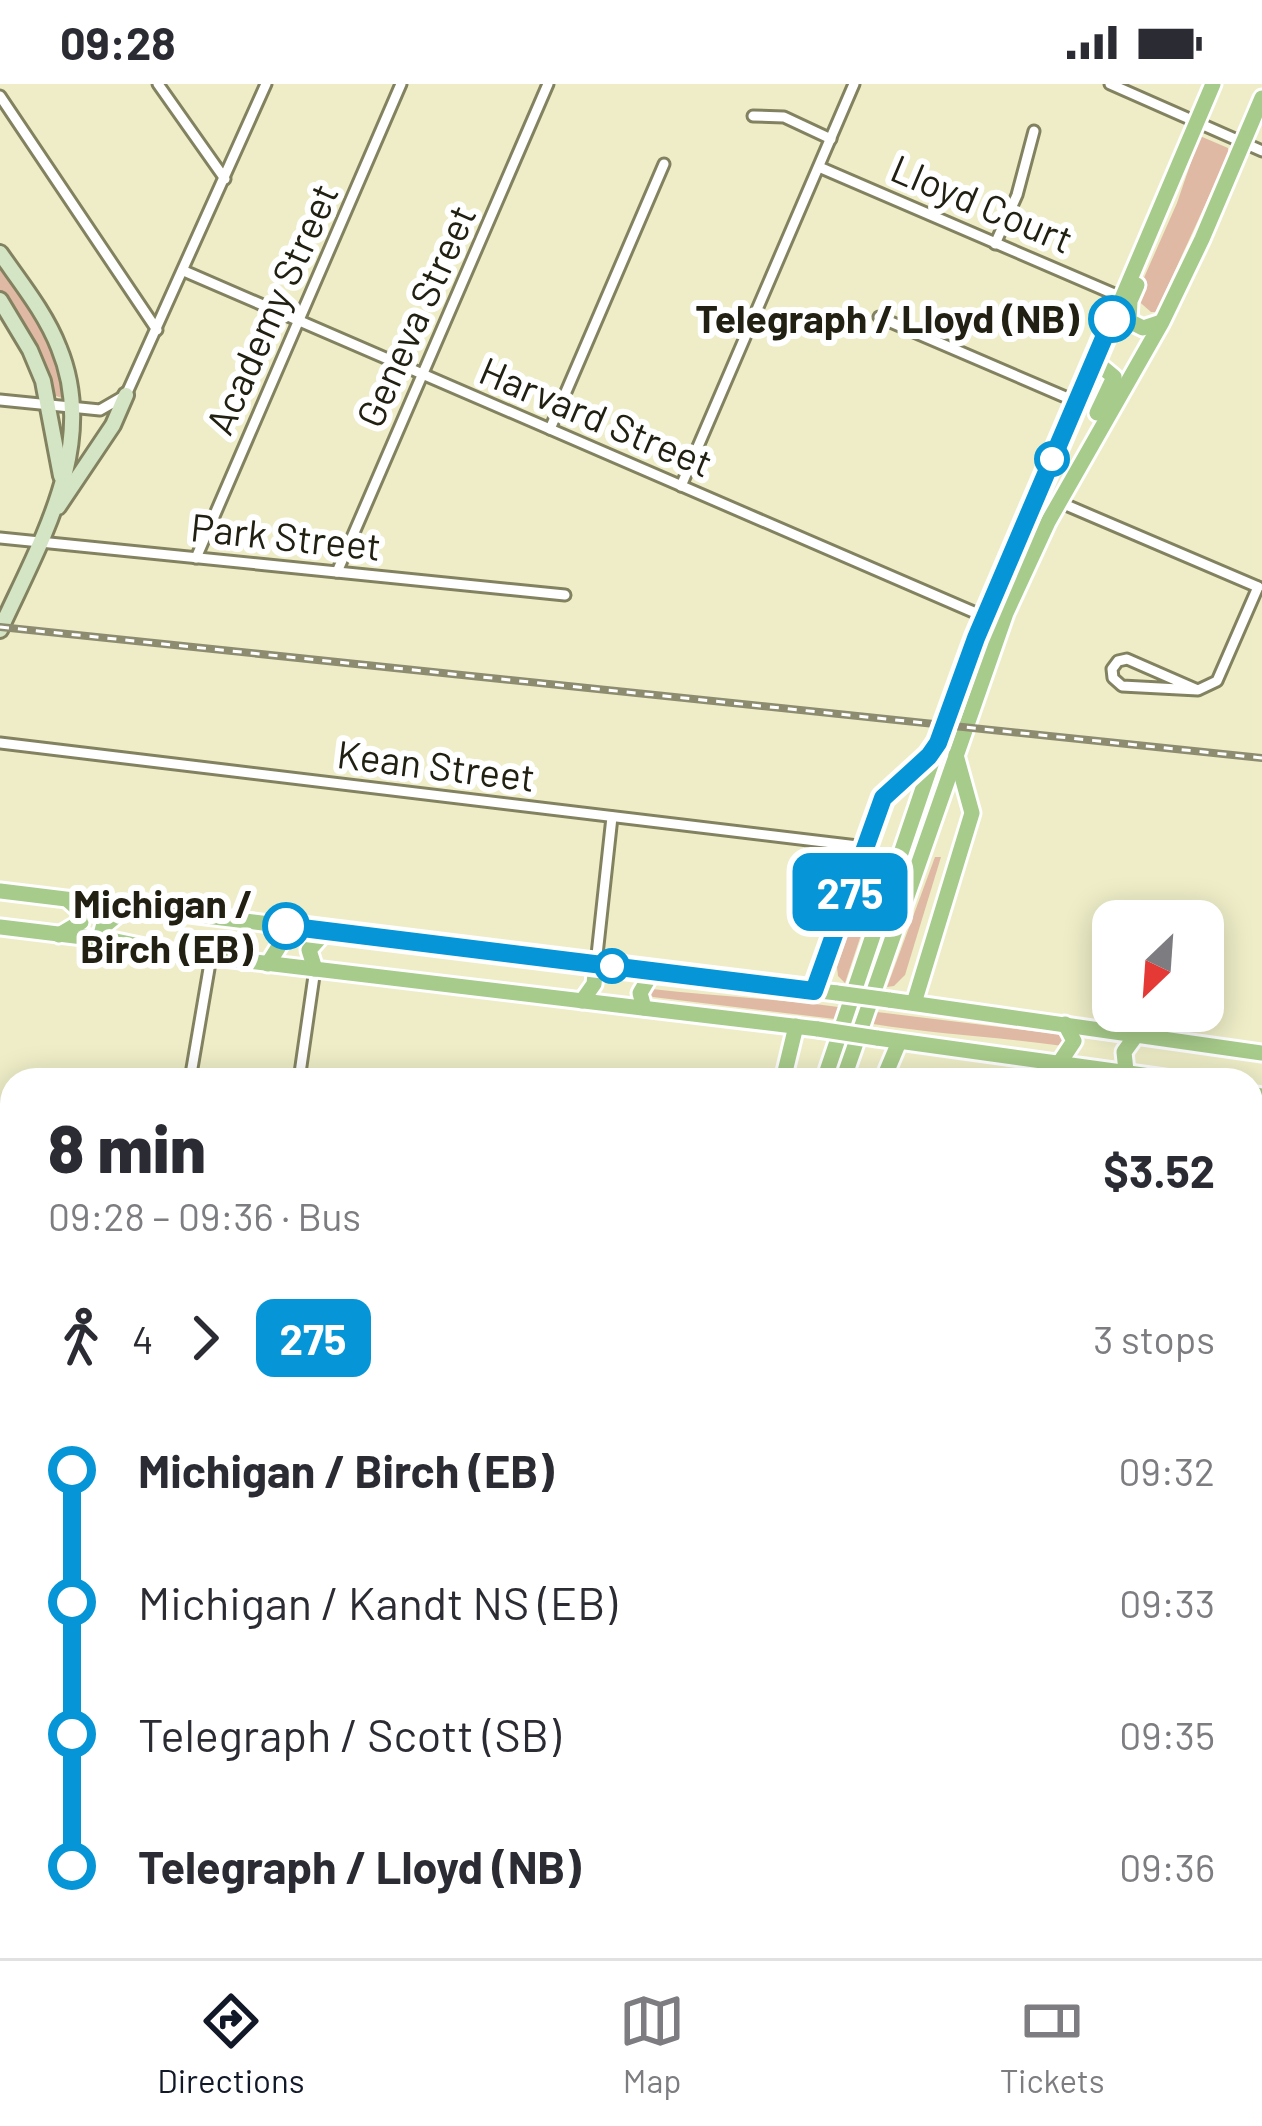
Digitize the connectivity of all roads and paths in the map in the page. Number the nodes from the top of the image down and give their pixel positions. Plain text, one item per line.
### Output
1 (158, 84) edge
2 (266, 84) edge
3 (401, 84) edge
4 (548, 84) edge
5 (854, 84) edge
6 (1110, 84) edge
7 (1213, 84) edge
8 (0, 96) edge
9 (1262, 98) edge
10 (753, 116) dead end
11 (1196, 122) junction
12 (1034, 131) dead end
13 (831, 139) junction
14 (1243, 142) junction
15 (1262, 151) edge
16 (664, 164) dead end
17 (819, 166) junction
18 (225, 179) junction
19 (1161, 203) junction
20 (995, 244) junction
21 (0, 253) edge
22 (184, 271) junction
23 (1121, 297) junction
24 (0, 300) edge
25 (879, 317) dead end
26 (299, 321) junction
27 (1162, 322) junction
28 (157, 330) junction
29 (1089, 372) junction
30 (423, 374) junction
31 (126, 395) junction
32 (0, 400) edge
33 (1077, 402) junction
34 (49, 405) junction
35 (75, 408) junction
36 (550, 429) junction
37 (61, 476) junction
38 (1071, 482) junction
39 (1040, 484) junction
40 (680, 486) junction
41 (1059, 502) junction
42 (51, 516) junction
43 (0, 538) edge
44 (40, 543) junction
45 (196, 558) junction
46 (337, 572) junction
47 (1260, 588) edge
48 (565, 595) dead end
49 (985, 617) junction
50 (0, 630) edge
51 (1198, 690) junction
52 (0, 743) edge
53 (938, 743) junction
54 (955, 752) junction
55 (878, 810) junction
56 (915, 811) junction
57 (934, 812) junction
58 (612, 817) junction
59 (967, 829) junction
60 (866, 847) junction
61 (0, 891) edge
62 (67, 899) junction
63 (127, 907) junction
64 (275, 925) junction
65 (0, 927) edge
66 (326, 931) junction
67 (59, 935) junction
68 (100, 939) junction
69 (211, 957) junction
70 (268, 964) junction
71 (596, 964) junction
72 (315, 969) junction
73 (653, 971) junction
74 (814, 991) junction
75 (582, 1000) junction
76 (914, 1003) junction
77 (644, 1008) junction
78 (1065, 1024) junction
79 (796, 1026) junction
80 (1137, 1034) junction
81 (899, 1042) junction
82 (1262, 1053) edge
83 (1060, 1061) junction
84 (192, 1068) edge
85 (301, 1068) edge
86 (786, 1068) edge
87 (828, 1068) edge
88 (847, 1068) edge
89 (888, 1068) edge
90 (1106, 1068) edge
91 (1126, 1068) edge

1 - 18 street
2 - 18 street
3 - 26 street, Academy Street
4 - 30 street, Geneva Street
5 - 13 street
6 - 11 street
7 - 11 main road
8 - 28 street
9 - 14 main road
10 - 13 street
11 - 14 street
11 - 19 main road
12 - 20 street
13 - 17 street
14 - 15 street
14 - 27 main road
16 - 36 street
17 - 20 street, Lloyd Court
17 - 40 street
18 - 22 street
19 - 23 main road
19 - 27 main road
20 - 23 street, Lloyd Court
21 - 35 main road
22 - 26 street, Harvard Street
22 - 28 street
23 - 29 main road
24 - 34 main road
25 - 33 street
26 - 30 street, Harvard Street
26 - 45 street, Academy Street
27 - 38 main road
28 - 31 street
29 - 33 main road
29 - 38 main road
30 - 36 street, Harvard Street
30 - 46 street, Geneva Street
31 - 35 street
31 - 42 main road
32 - 34 street
33 - 39 main road
34 - 35 street
34 - 37 main road
35 - 37 main road
36 - 40 street, Harvard Street
37 - 42 main road
38 - 41 main road
39 - 41 main road
39 - 49 main road
40 - 49 street, Harvard Street
41 - 47 street
41 - 54 main road
42 - 44 main road
43 - 44 street, Park Street
44 - 45 street, Park Street
44 - 50 main road
45 - 46 street, Park Street
46 - 48 street, Park Street
47 - 51 street
49 - 53 main road
51 - 51 street
52 - 58 street, Kean Street
53 - 55 main road
53 - 56 main road
54 - 57 main road
54 - 59 main road
55 - 56 main road
55 - 60 main road
56 - 87 main road
57 - 59 main road
57 - 88 main road
58 - 60 street, Kean Street
58 - 71 street
59 - 76 main road
60 - 74 main road
61 - 62 main road
62 - 63 main road
62 - 67 main road
63 - 64 main road
63 - 68 main road
64 - 66 main road
64 - 70 main road
65 - 67 main road
66 - 71 main road
66 - 72 main road
67 - 68 main road
68 - 69 main road
69 - 70 main road
69 - 84 street
70 - 72 main road
71 - 73 main road
71 - 75 main road
72 - 75 main road
72 - 85 street
73 - 74 main road
73 - 77 main road
74 - 76 main road, bridge
75 - 77 main road
76 - 78 main road
77 - 79 main road
78 - 80 main road
78 - 83 main road
79 - 81 main road, bridge
79 - 86 main road
80 - 82 main road
80 - 91 main road
81 - 83 main road
81 - 89 main road
83 - 90 main road

